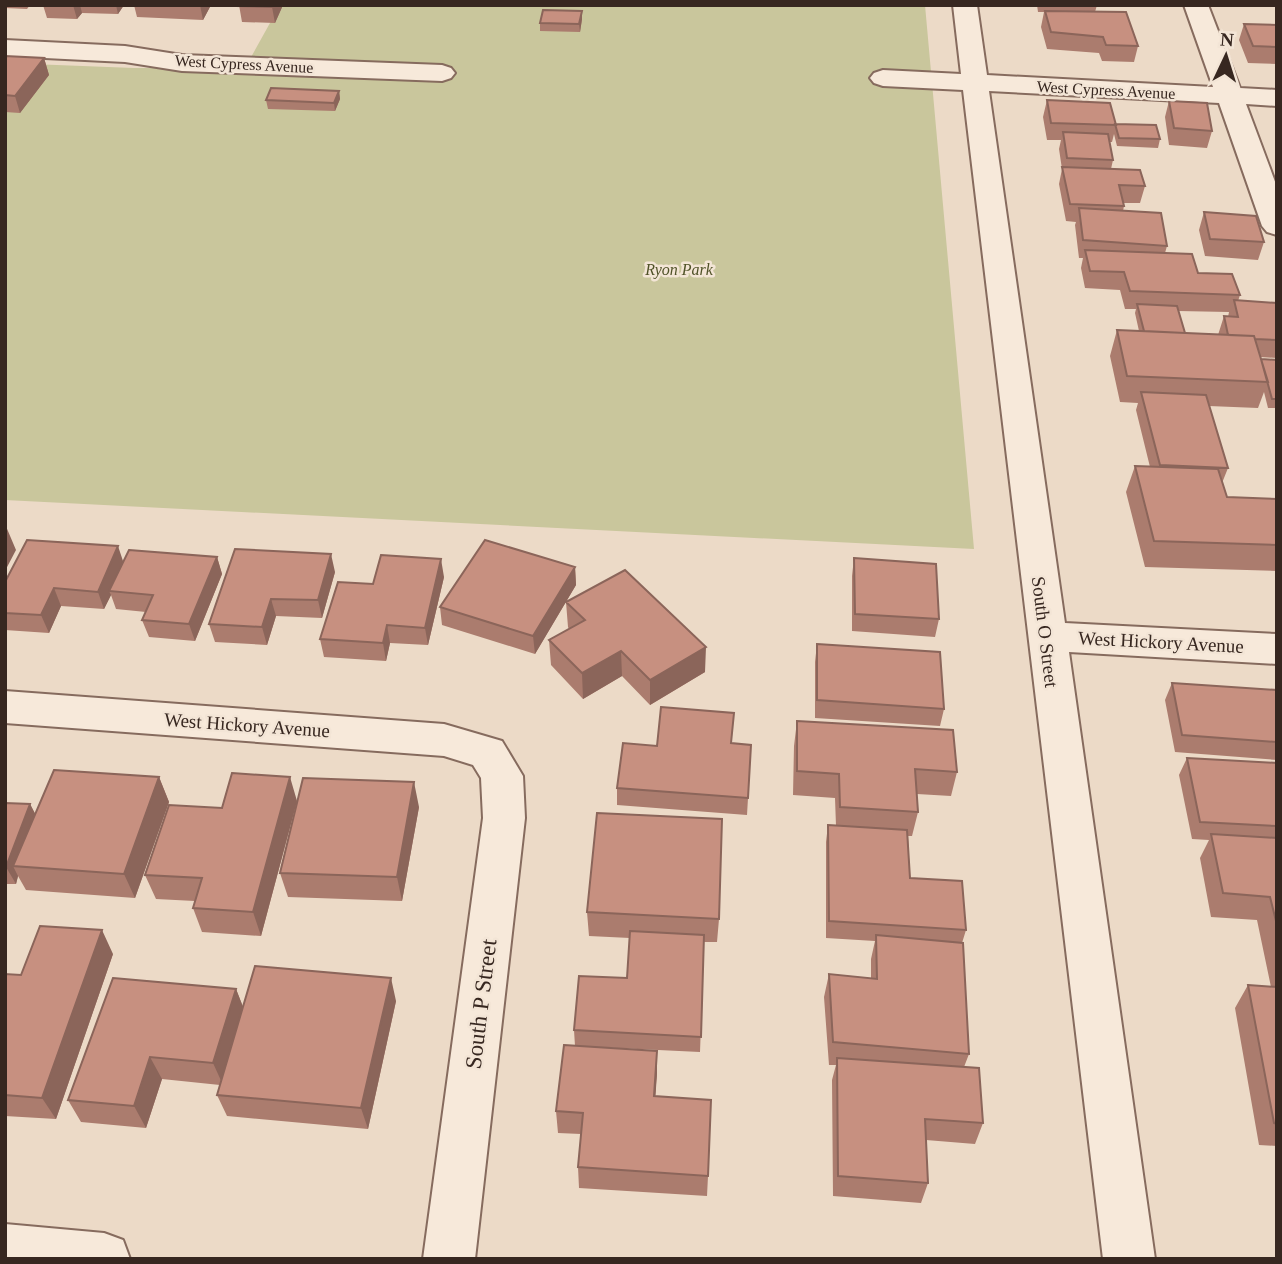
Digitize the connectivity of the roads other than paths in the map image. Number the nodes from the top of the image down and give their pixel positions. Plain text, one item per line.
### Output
1 (965, 5) edge
2 (1196, 5) edge
3 (5, 48) edge
4 (442, 73) dead end
5 (883, 78) dead end
6 (977, 84) junction
7 (1231, 96) junction
8 (1277, 98) edge
9 (1277, 226) edge
10 (1046, 636) junction
11 (1277, 649) edge
12 (5, 707) edge
13 (487, 753) joint
14 (5, 1250) edge
15 (104, 1259) edge
16 (449, 1259) edge
17 (1129, 1259) edge

1 - 6 street, South O Street
2 - 7 street
3 - 4 street, West Cypress Avenue
5 - 6 street, West Cypress Avenue
6 - 7 street, West Cypress Avenue
6 - 10 street, South O Street
7 - 8 street, West Cypress Avenue
7 - 9 street
10 - 11 street, West Hickory Avenue
10 - 17 street, South O Street
12 - 13 street, West Hickory Avenue
13 - 16 street, South P Street
14 - 15 street

